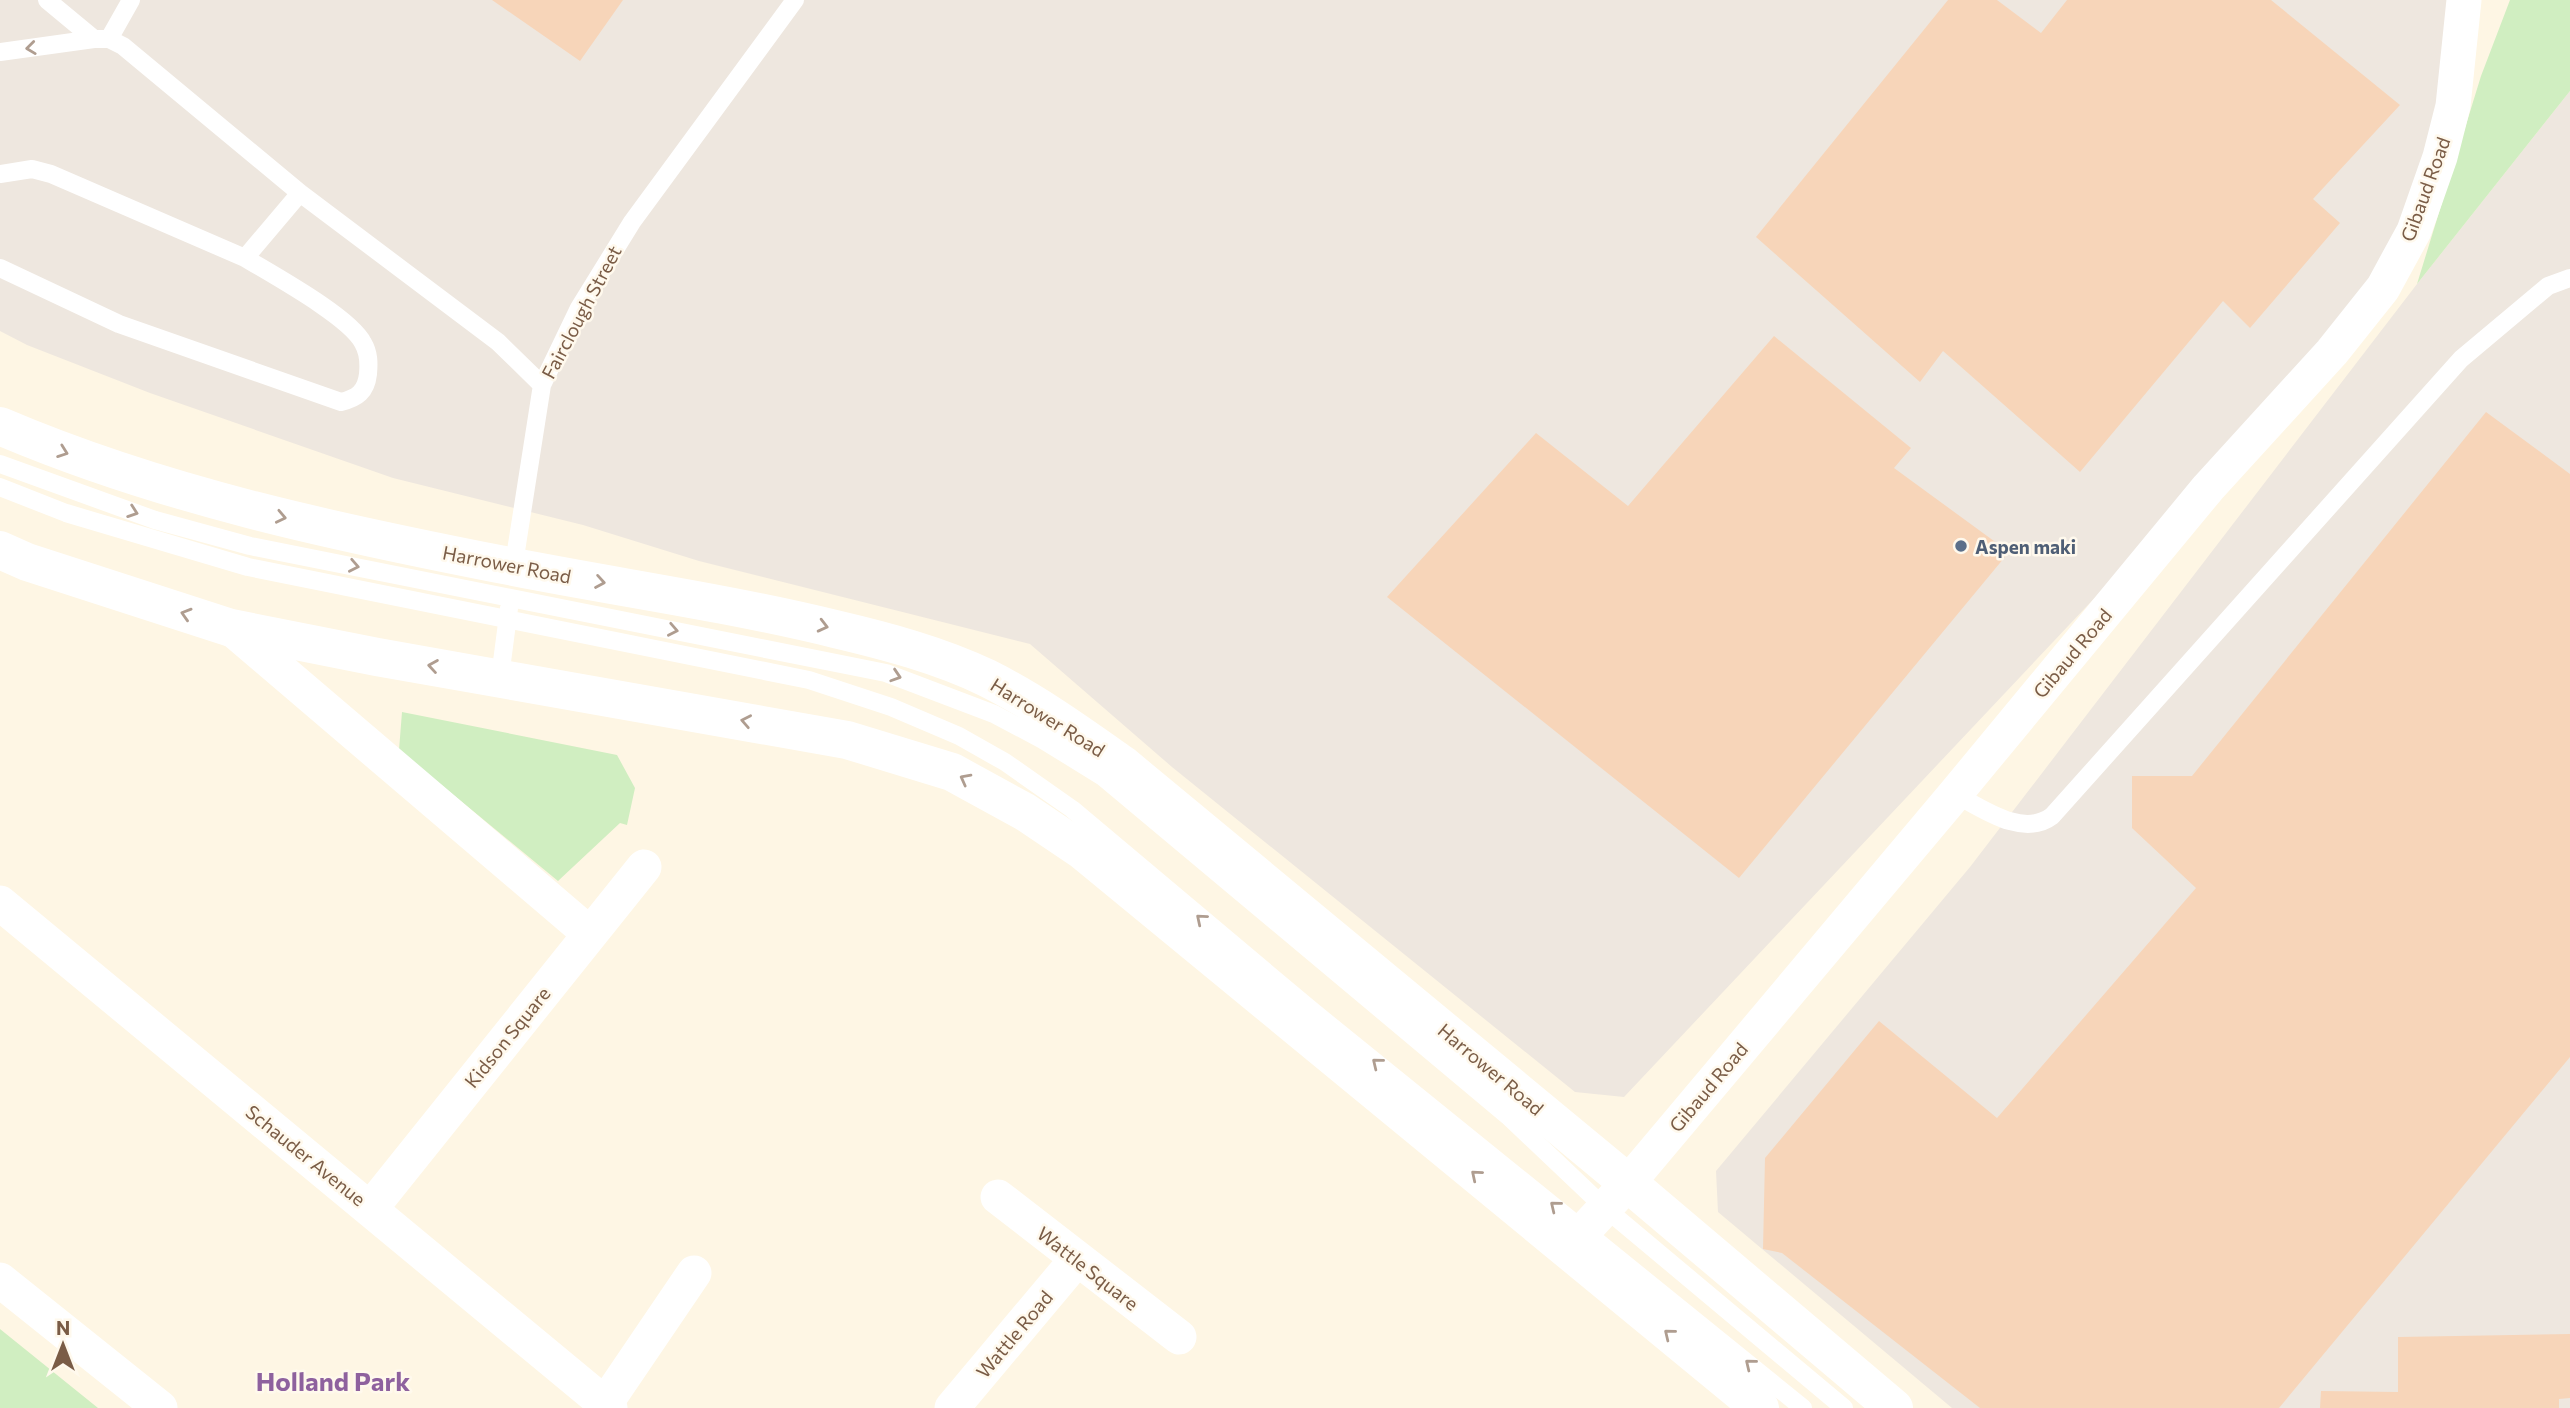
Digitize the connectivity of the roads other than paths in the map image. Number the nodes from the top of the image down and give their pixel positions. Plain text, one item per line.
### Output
1 (47, 0) edge
2 (131, 0) edge
3 (795, 0) edge
4 (2464, 0) edge
5 (102, 39) junction
6 (0, 52) edge
7 (0, 174) edge
8 (300, 193) junction
9 (245, 258) junction
10 (0, 268) edge
11 (2570, 278) edge
12 (542, 384) junction
13 (0, 426) edge
14 (0, 464) edge
15 (0, 487) edge
16 (0, 550) edge
17 (512, 583) junction
18 (507, 619) junction
19 (231, 628) junction
20 (500, 677) junction
21 (1955, 794) junction
22 (644, 867) dead end
23 (0, 903) edge
24 (590, 934) junction
25 (998, 1198) dead end
26 (371, 1208) junction
27 (1596, 1218) junction
28 (1077, 1259) junction
29 (694, 1273) dead end
30 (0, 1280) edge
31 (1179, 1337) dead end
32 (1745, 1403) edge
33 (608, 1406) edge
34 (160, 1408) edge
35 (952, 1408) edge
36 (1803, 1408) edge
37 (1844, 1408) edge
38 (1895, 1408) edge

1 - 5 lane
2 - 5 lane
3 - 12 lane, Fairclough Street
4 - 21 street, Gibaud Road
5 -> 6 lane
5 - 8 lane
7 - 9 lane
8 - 9 lane
8 - 12 lane
9 - 10 lane
11 - 21 lane
12 - 17 lane, Fairclough Street
13 -> 17 main road, Harrower Road
14 -> 17 lane
15 - 18 lane
19 -> 16 main road, Harrower Road
17 - 18 lane, Fairclough Street
17 -> 27 main road, Harrower Road
18 - 20 lane, Fairclough Street
27 -> 18 lane
20 -> 19 main road, Harrower Road
19 - 24 street
27 -> 20 main road, Harrower Road
21 - 27 street, Gibaud Road
22 - 24 street, Kidson Square
23 - 26 street, Schauder Avenue
24 - 26 street, Kidson Square
25 - 28 street, Wattle Square
26 - 33 street, Schauder Avenue
32 -> 27 main road, Harrower Road
36 -> 27 lane
27 - 37 lane
27 - 38 main road, Harrower Road
28 - 31 street, Wattle Square
28 - 35 street, Wattle Road
29 - 33 street
30 - 34 street

